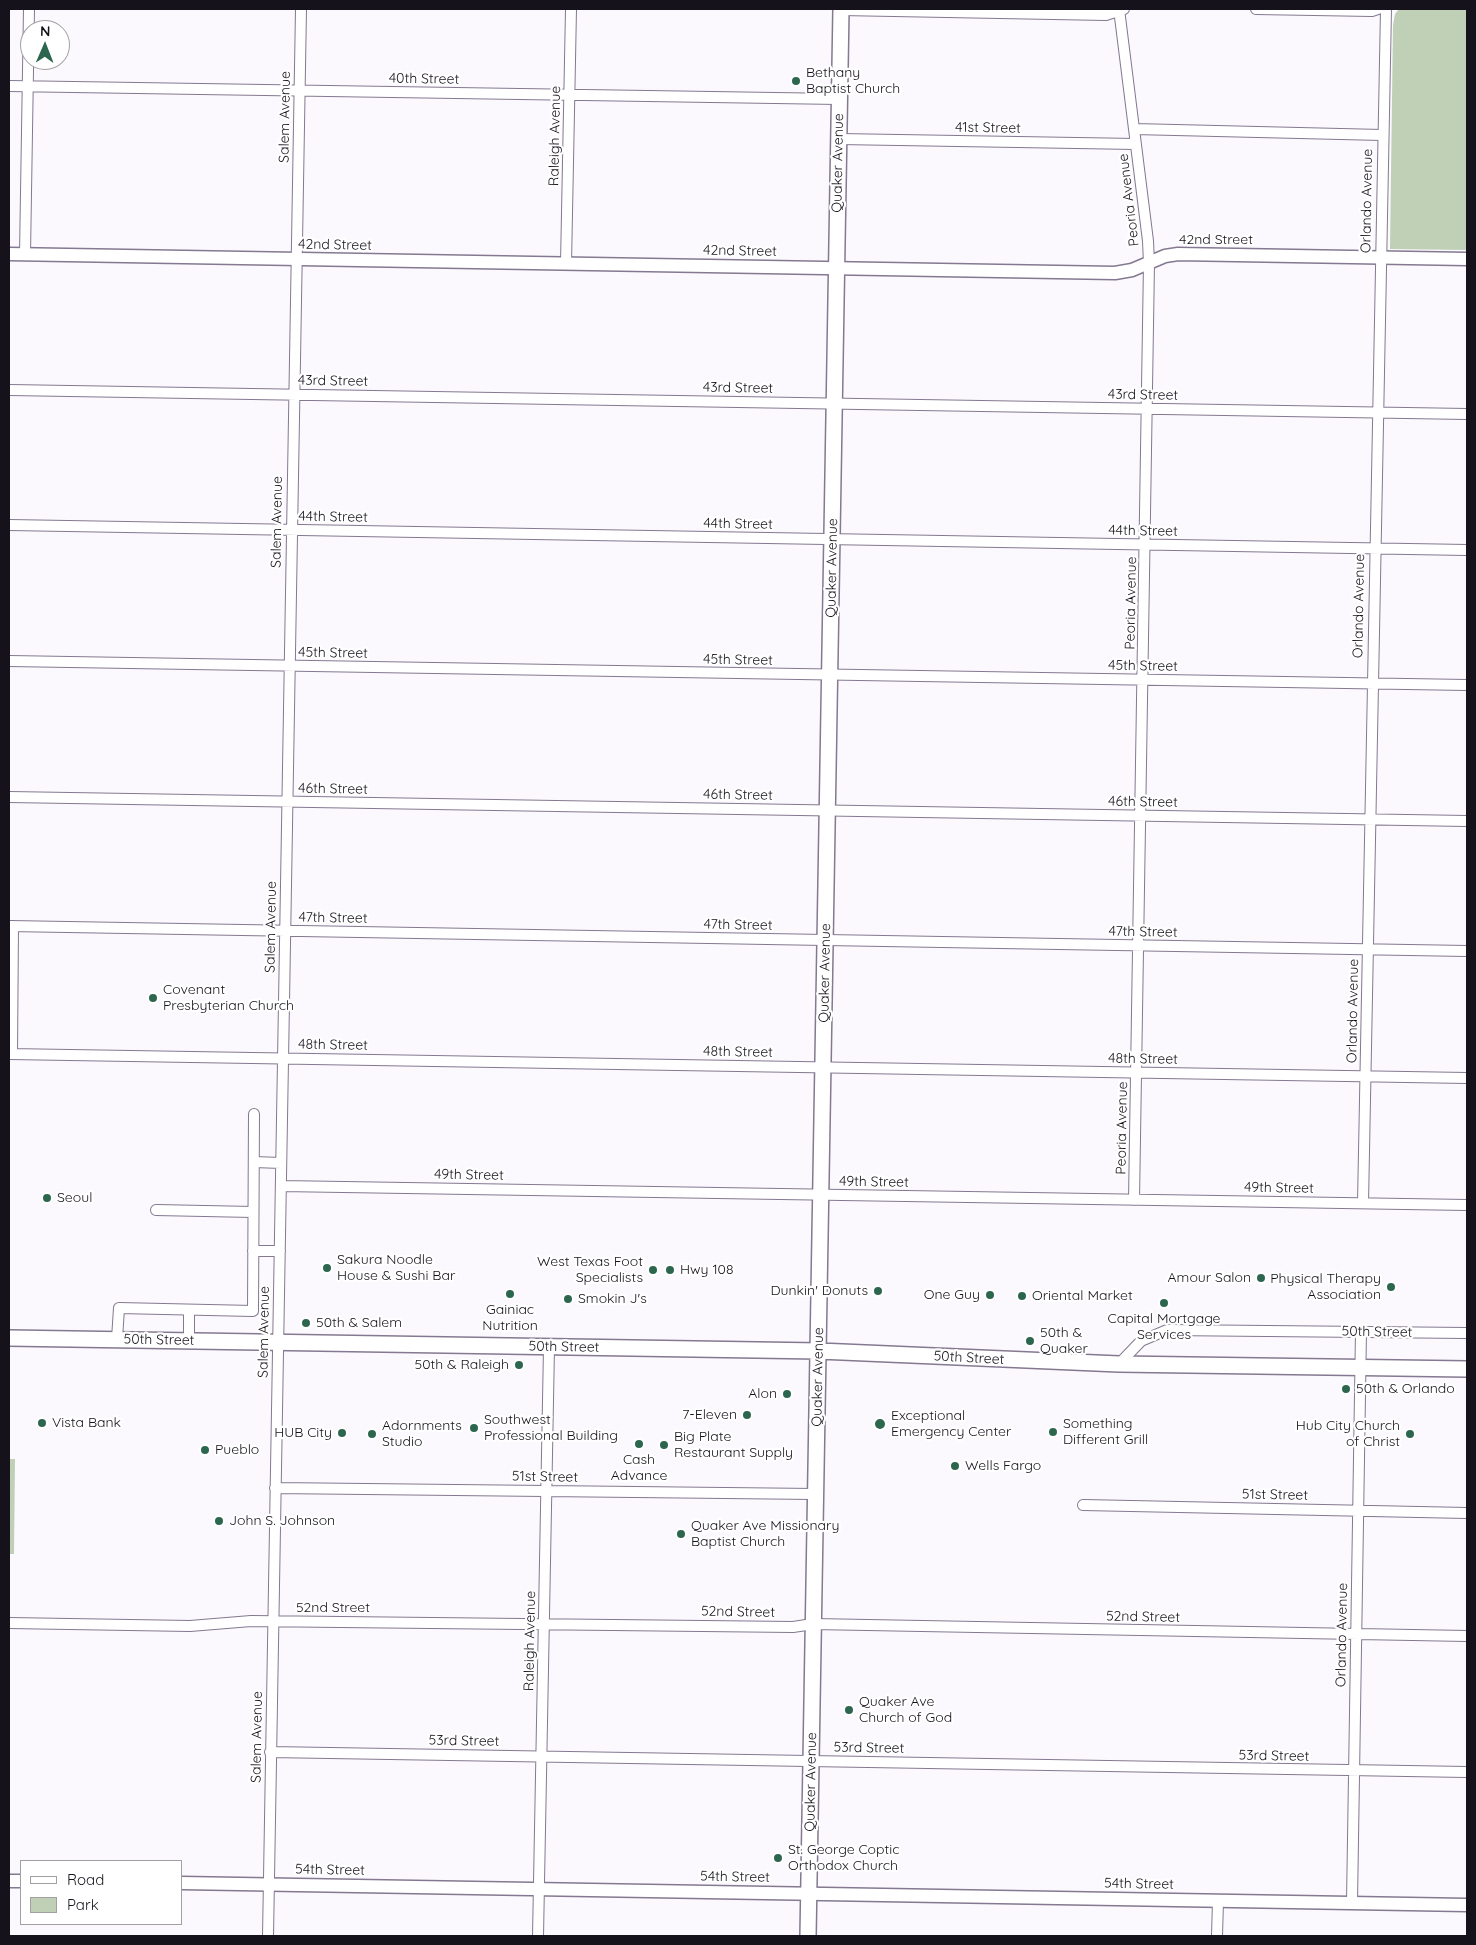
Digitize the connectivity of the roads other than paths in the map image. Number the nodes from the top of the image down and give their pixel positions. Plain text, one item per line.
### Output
1 (29, 9) edge
2 (301, 9) edge
3 (571, 9) edge
4 (1121, 9) edge
5 (1256, 9) edge
6 (1378, 9) edge
7 (1386, 9) edge
8 (841, 10) edge
9 (9, 86) edge
10 (28, 86) junction
11 (300, 90) junction
12 (569, 95) junction
13 (839, 100) junction
14 (1134, 129) junction
15 (1382, 135) junction
16 (838, 140) junction
17 (1136, 144) junction
18 (9, 254) edge
19 (25, 254) junction
20 (1379, 257) junction
21 (1467, 258) edge
22 (296, 259) junction
23 (1149, 263) junction
24 (566, 264) junction
25 (836, 268) junction
26 (9, 390) edge
27 (293, 394) junction
28 (834, 404) junction
29 (1147, 409) junction
30 (1376, 413) junction
31 (1467, 414) edge
32 (9, 525) edge
33 (291, 530) junction
34 (832, 540) junction
35 (1146, 544) junction
36 (1374, 548) junction
37 (1467, 550) edge
38 (9, 661) edge
39 (289, 666) junction
40 (830, 675) junction
41 (1143, 680) junction
42 (1372, 683) junction
43 (1467, 685) edge
44 (9, 797) edge
45 (287, 802) junction
46 (828, 810) junction
47 (1140, 816) junction
48 (1370, 820) junction
49 (1467, 822) edge
50 (11, 926) edge
51 (285, 931) junction
52 (825, 940) junction
53 (1138, 946) junction
54 (1368, 950) junction
55 (1467, 951) edge
56 (10, 1054) edge
57 (283, 1058) junction
58 (823, 1067) junction
59 (1136, 1073) junction
60 (1366, 1076) junction
61 (1467, 1078) edge
62 (254, 1114) dead end
63 (254, 1162) junction
64 (281, 1163) junction
65 (281, 1186) junction
66 (821, 1195) junction
67 (1134, 1200) junction
68 (1363, 1204) junction
69 (1467, 1205) edge
70 (156, 1210) dead end
71 (253, 1212) junction
72 (253, 1251) junction
73 (280, 1251) junction
74 (190, 1311) junction
75 (1361, 1332) junction
76 (1467, 1333) edge
77 (9, 1338) edge
78 (117, 1339) junction
79 (189, 1341) junction
80 (278, 1342) junction
81 (549, 1347) junction
82 (819, 1351) junction
83 (1119, 1364) junction
84 (1360, 1367) junction
85 (1467, 1369) edge
86 (275, 1488) junction
87 (546, 1491) junction
88 (815, 1494) junction
89 (1083, 1505) dead end
90 (1358, 1511) junction
91 (1467, 1513) edge
92 (272, 1621) junction
93 (544, 1623) junction
94 (9, 1624) edge
95 (813, 1624) junction
96 (1356, 1633) junction
97 (1467, 1636) edge
98 (270, 1752) junction
99 (541, 1757) junction
100 (811, 1761) junction
101 (1354, 1771) junction
102 (1467, 1772) edge
103 (182, 1883) edge
104 (268, 1884) junction
105 (539, 1889) junction
106 (809, 1894) junction
107 (1218, 1900) junction
108 (1352, 1903) junction
109 (1467, 1905) edge
110 (268, 1936) edge
111 (538, 1936) edge
112 (808, 1936) edge
113 (1217, 1936) edge

1 - 10 street
2 - 11 street, Salem Avenue
3 - 12 street, Raleigh Avenue
4 - 8 street
4 - 14 street, Peoria Avenue
5 - 6 street
7 - 15 street, Orlando Avenue
8 - 13 main road, Quaker Avenue
9 - 10 street, 40th Street
10 - 11 street, 40th Street
10 - 19 street
11 - 12 street, 40th Street
11 - 22 street, Salem Avenue
12 - 13 street, 40th Street
12 - 24 street, Raleigh Avenue
13 - 16 main road, Quaker Avenue
14 - 15 street
14 - 17 street, Peoria Avenue
15 - 20 street, Orlando Avenue
16 - 17 street, 41st Street
16 - 25 main road, Quaker Avenue
17 - 23 street, Peoria Avenue
18 - 19 street, 42nd Street
19 - 22 street, 42nd Street
20 - 21 street, 42nd Street
20 - 23 street, 42nd Street
20 - 30 street, Orlando Avenue
22 - 24 street, 42nd Street
22 - 27 street, Salem Avenue
23 - 25 street, 42nd Street
23 - 29 street, Peoria Avenue
24 - 25 street, 42nd Street
25 - 28 main road, Quaker Avenue
26 - 27 street, 43rd Street
27 - 28 street, 43rd Street
27 - 33 street, Salem Avenue
28 - 29 street, 43rd Street
28 - 34 main road, Quaker Avenue
29 - 30 street, 43rd Street
29 - 35 street, Peoria Avenue
30 - 31 street, 43rd Street
30 - 36 street, Orlando Avenue
32 - 33 street, 44th Street
33 - 34 street, 44th Street
33 - 39 street, Salem Avenue
34 - 35 street, 44th Street
34 - 40 main road, Quaker Avenue
35 - 36 street, 44th Street
35 - 41 street, Peoria Avenue
36 - 37 street, 44th Street
36 - 42 street, Orlando Avenue
38 - 39 street, 45th Street
39 - 40 street, 45th Street
39 - 45 street, Salem Avenue
40 - 41 street, 45th Street
40 - 46 main road, Quaker Avenue
41 - 42 street, 45th Street
41 - 47 street, Peoria Avenue
42 - 43 street, 45th Street
42 - 48 street, Orlando Avenue
44 - 45 street, 46th Street
45 - 46 street, 46th Street
45 - 51 street, Salem Avenue
46 - 47 street, 46th Street
46 - 52 main road, Quaker Avenue
47 - 48 street, 46th Street
47 - 53 street, Peoria Avenue
48 - 49 street, 46th Street
48 - 54 street, Orlando Avenue
50 - 51 street, 47th Street
50 - 56 street
51 - 52 street, 47th Street
51 - 57 street, Salem Avenue
52 - 53 street, 47th Street
52 - 58 main road, Quaker Avenue
53 - 54 street, 47th Street
53 - 59 street, Peoria Avenue
54 - 55 street, 47th Street
54 - 60 street, Orlando Avenue
56 - 57 street, 48th Street
57 - 58 street, 48th Street
57 - 64 street, Salem Avenue
58 - 59 street, 48th Street
58 - 66 main road, Quaker Avenue
59 - 60 street, 48th Street
59 - 67 street, Peoria Avenue
60 - 61 street, 48th Street
60 - 68 street, Orlando Avenue
62 - 63 street
63 - 64 street
63 - 71 street
64 - 65 street, Salem Avenue
65 - 66 street, 49th Street
65 - 73 street, Salem Avenue
66 - 67 street, 49th Street
66 - 82 main road, Quaker Avenue
67 - 68 street, 49th Street
68 - 69 street, 49th Street
70 - 71 street
71 - 72 street
72 - 73 street
72 - 74 street
73 - 80 street, Salem Avenue
74 - 78 street
74 - 79 street
75 - 76 street, 50th Street
75 - 83 street, 50th Street
75 - 84 street, Orlando Avenue
77 - 78 main road, 50th Street
78 - 79 main road, 50th Street
79 - 80 main road, 50th Street
80 - 81 main road, 50th Street
80 - 86 street, Salem Avenue
81 - 82 main road, 50th Street
81 - 87 street, Raleigh Avenue
82 - 83 main road, 50th Street
82 - 88 main road, Quaker Avenue
83 - 84 main road, 50th Street
84 - 85 main road, 50th Street
84 - 90 street, Orlando Avenue
86 - 87 street, 51st Street
86 - 92 street, Salem Avenue
87 - 88 street, 51st Street
87 - 93 street, Raleigh Avenue
88 - 95 main road, Quaker Avenue
89 - 90 street, 51st Street
90 - 91 street, 51st Street
90 - 96 street, Orlando Avenue
92 - 93 street, 52nd Street
92 - 94 street, 52nd Street
92 - 98 street, Salem Avenue
93 - 95 street, 52nd Street
93 - 99 street, Raleigh Avenue
95 - 96 street, 52nd Street
95 - 100 main road, Quaker Avenue
96 - 97 street, 52nd Street
96 - 101 street, Orlando Avenue
98 - 99 street, 53rd Street
98 - 104 street, Salem Avenue
99 - 100 street, 53rd Street
99 - 105 street, Raleigh Avenue
100 - 101 street, 53rd Street
100 - 106 main road, Quaker Avenue
101 - 102 street, 53rd Street
101 - 108 street, Orlando Avenue
103 - 104 street, 54th Street
104 - 105 street, 54th Street
104 - 110 street, Salem Avenue
105 - 106 street, 54th Street
105 - 111 street, Raleigh Avenue
106 - 107 street, 54th Street
106 - 112 main road, Quaker Avenue
107 - 108 street, 54th Street
107 - 113 street
108 - 109 street, 54th Street

